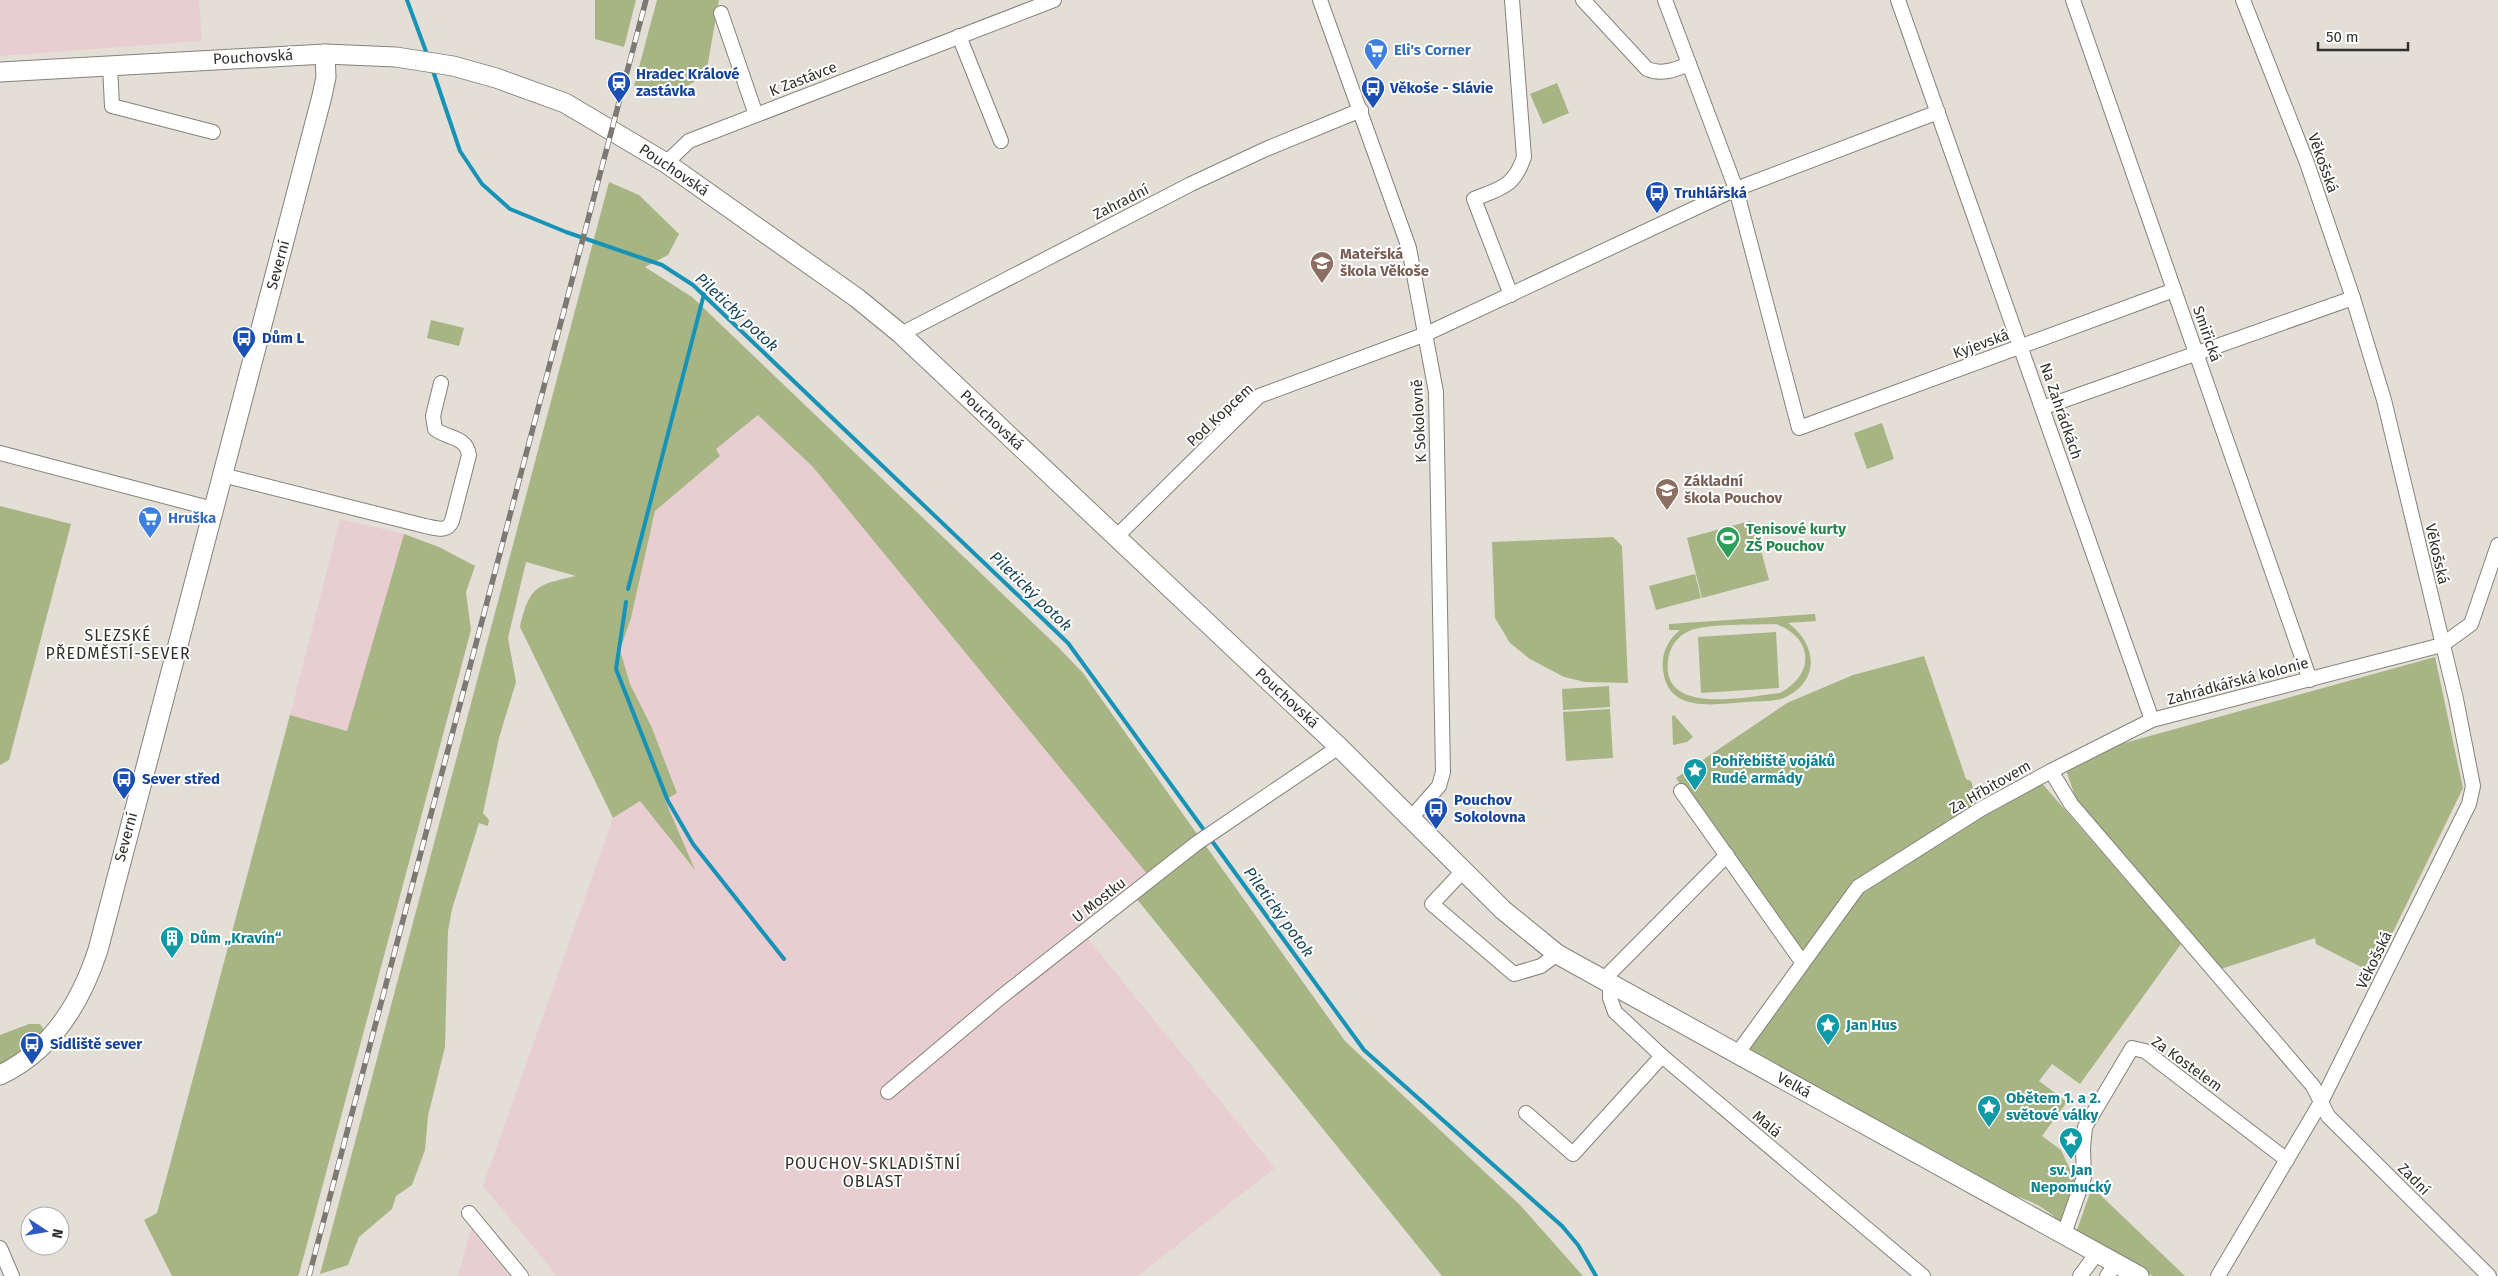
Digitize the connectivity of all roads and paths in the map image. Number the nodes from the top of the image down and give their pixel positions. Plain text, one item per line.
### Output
1 (1053, 0) edge
2 (1320, 0) edge
3 (1512, 0) edge
4 (1665, 0) edge
5 (1898, 0) edge
6 (2073, 0) edge
7 (2243, 0) edge
8 (1585, 2) edge
9 (721, 13) dead end
10 (959, 36) junction
11 (325, 54) junction
12 (1689, 64) junction
13 (110, 66) junction
14 (0, 72) edge
15 (1361, 110) junction
16 (1938, 112) junction
17 (756, 115) junction
18 (213, 132) dead end
19 (1001, 141) dead end
20 (666, 163) junction
21 (1736, 189) junction
22 (2174, 290) junction
23 (1511, 295) junction
24 (2353, 298) junction
25 (901, 334) junction
26 (1426, 334) junction
27 (2021, 347) junction
28 (2196, 353) junction
29 (441, 383) dead end
30 (2042, 408) junction
31 (0, 453) edge
32 (222, 475) junction
33 (213, 509) junction
34 (1116, 537) junction
35 (2498, 545) edge
36 (2442, 646) junction
37 (2310, 680) junction
38 (2152, 720) junction
39 (1338, 747) junction
40 (2051, 771) junction
41 (1682, 791) dead end
42 (1411, 818) junction
43 (1727, 855) junction
44 (1463, 871) junction
45 (1558, 954) junction
46 (1802, 962) junction
47 (1606, 982) junction
48 (1737, 1054) junction
49 (1662, 1056) junction
50 (0, 1075) edge
51 (888, 1092) dead end
52 (2322, 1102) junction
53 (1526, 1113) dead end
54 (2287, 1160) junction
55 (469, 1213) dead end
56 (2064, 1234) junction
57 (0, 1248) edge
58 (2097, 1253) junction
59 (2112, 1270) edge
60 (12, 1276) edge
61 (522, 1276) edge
62 (1923, 1276) edge
63 (2080, 1276) edge
64 (2139, 1276) edge
65 (2218, 1276) edge
66 (2489, 1276) edge

1 - 10 street, K Zastávce
2 - 15 street, K Sokolovně
3 - 23 street
4 - 12 street
5 - 16 street, Na Zahrádkách
6 - 22 street, Smiřická
7 - 24 street, Věkošská
8 - 12 street
9 - 17 street
10 - 17 street, K Zastávce
10 - 19 street
11 - 13 street, Pouchovská
11 - 20 street, Pouchovská
11 - 32 street, Severní
12 - 21 street
13 - 14 street, Pouchovská
13 - 18 street
15 - 25 street, Zahradní
15 - 26 street, K Sokolovně
16 - 21 street
16 - 27 street, Na Zahrádkách
17 - 20 street, K Zastávce
20 - 25 street, Pouchovská
21 - 23 street
21 - 27 street, Kyjevská
22 - 27 street, Kyjevská
22 - 28 street, Smiřická
23 - 26 street
24 - 28 street
24 - 36 street, Věkošská
25 - 34 street, Pouchovská
26 - 34 street, Pod Kopcem
26 - 42 street, K Sokolovně
27 - 30 street, Na Zahrádkách
28 - 30 street
28 - 37 street, Smiřická
29 - 32 street
30 - 38 street, Na Zahrádkách
31 - 33 street
32 - 33 street, Severní
33 - 50 street, Severní
34 - 39 street, Pouchovská
35 - 36 street
36 - 37 street, Zahrádkářská kolonie
36 - 52 street, Věkošská
37 - 38 street, Zahrádkářská kolonie
38 - 40 street, Zahrádkářská kolonie
39 - 42 street, Pouchovská
39 - 51 street, U Mostku
40 - 46 street, Za Hřbitovem
40 - 52 street, Za Hřbitovem
41 - 43 street
42 - 44 street, Pouchovská
43 - 46 street
43 - 47 street
44 - 45 street, Pouchovská
44 - 45 street
45 - 47 street, Pouchovská
46 - 48 street, Za Hřbitovem
47 - 48 street, Velká
47 - 49 street, Malá
48 - 56 street, Velká
49 - 53 street
49 - 62 street, Malá
52 - 54 street
52 - 66 street, Zadní
54 - 56 street, Za Kostelem
54 - 65 street
55 - 61 street
56 - 58 street, Velká
57 - 60 street
58 - 59 street, Velká
58 - 63 street
59 - 64 street, Velká

